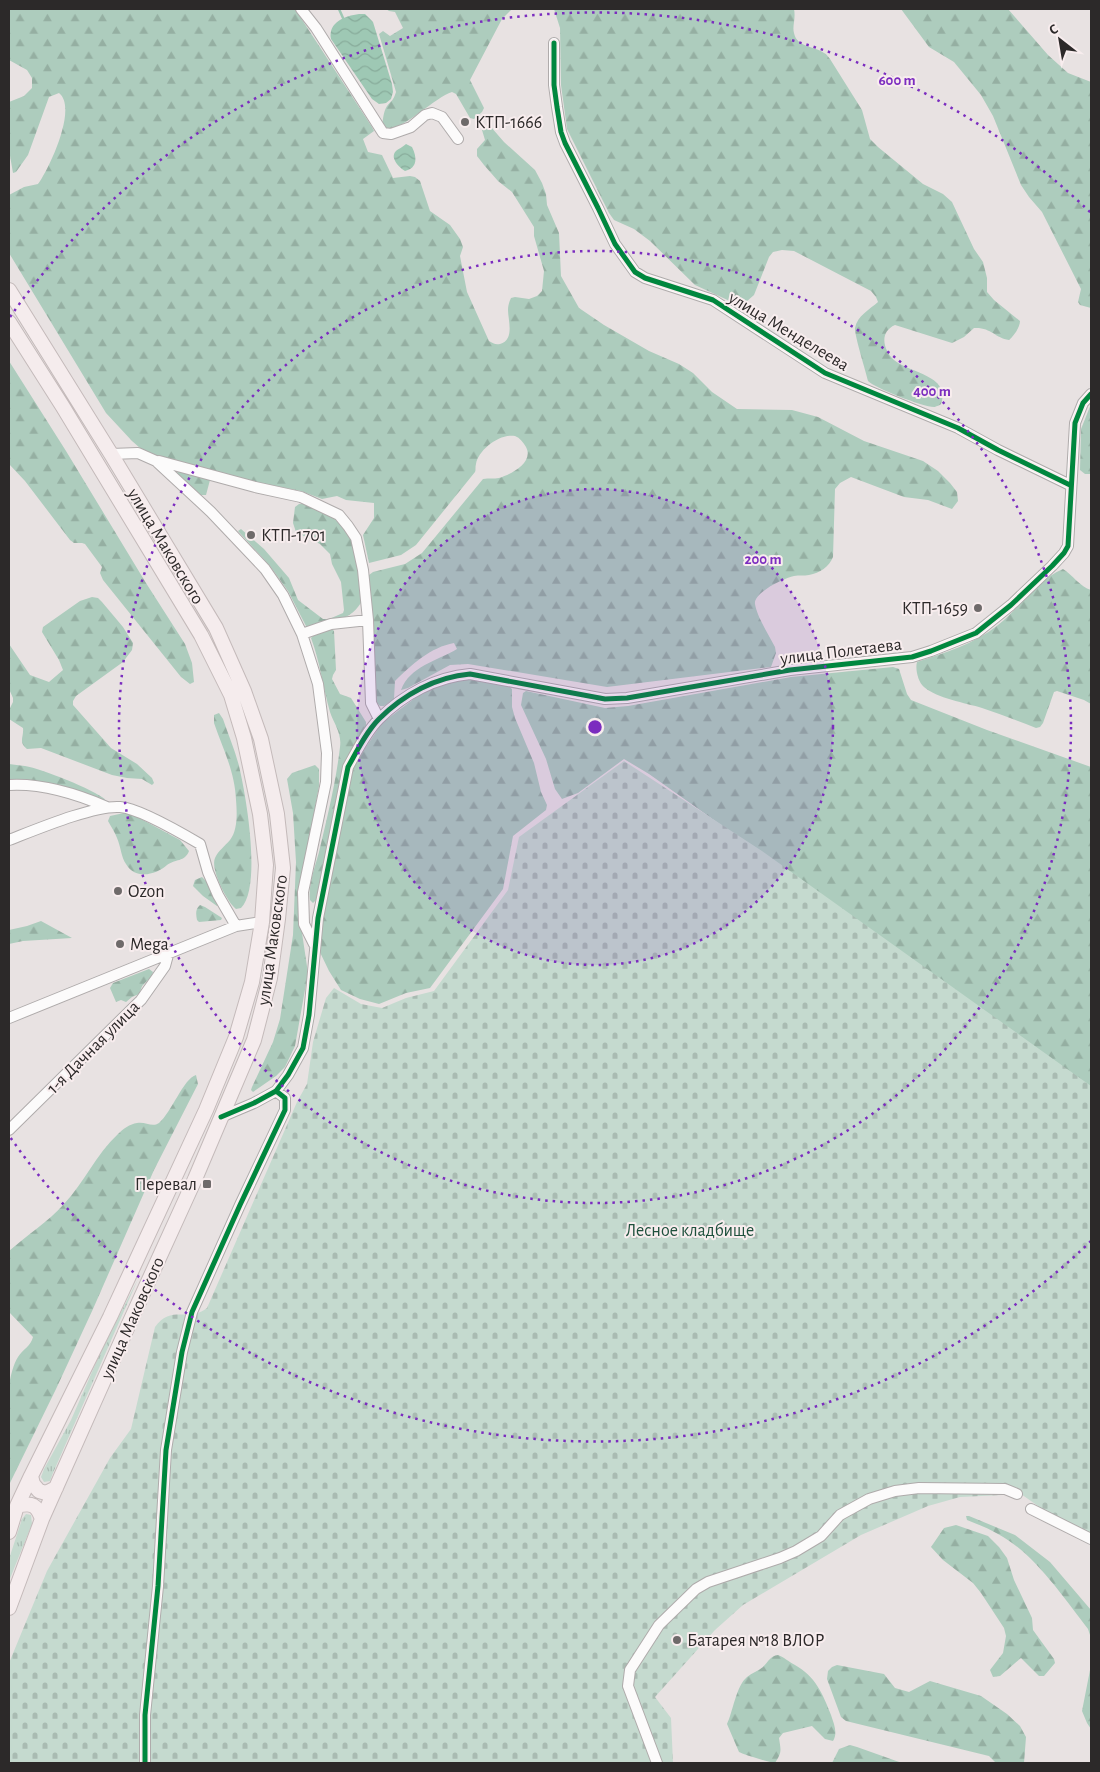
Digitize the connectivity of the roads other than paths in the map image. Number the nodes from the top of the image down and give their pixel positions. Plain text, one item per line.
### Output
1 (301, 9) edge
2 (554, 43) dead end
3 (458, 139) dead end
4 (9, 290) edge
5 (9, 322) edge
6 (1091, 394) edge
7 (111, 454) junction
8 (156, 461) junction
9 (1070, 485) junction
10 (368, 620) junction
11 (302, 634) junction
12 (379, 719) junction
13 (9, 785) edge
14 (107, 807) junction
15 (9, 840) edge
16 (262, 922) junction
17 (236, 926) junction
18 (314, 944) junction
19 (168, 955) junction
20 (9, 1018) edge
21 (276, 1090) junction
22 (221, 1117) junction
23 (9, 1130) edge
24 (30, 1476) junction
25 (56, 1488) junction
26 (1017, 1494) dead end
27 (17, 1506) junction
28 (1031, 1509) dead end
29 (42, 1519) junction
30 (9, 1532) edge
31 (1091, 1539) edge
32 (9, 1608) edge
33 (146, 1763) edge
34 (657, 1763) edge

1 - 3 street
2 - 9 street, улица Менделеева
4 - 7 highway, улица Маковского
5 - 16 highway, улица Маковского
6 - 9 street, улица Полетаева
7 - 8 street
7 - 22 highway, улица Маковского
8 - 10 street
8 - 11 street
9 - 12 street, улица Полетаева
10 - 11 street
10 - 12 street
11 - 18 street
12 - 18 street, улица Полетаева
13 - 14 street
14 - 15 street
14 - 17 street
16 - 17 street
16 - 24 highway, улица Маковского
17 - 19 street
18 - 21 street, улица Полетаева
19 - 20 street
19 - 23 street, 1-я Дачная улица
21 - 22 street
21 - 33 street
22 - 25 highway, улица Маковского
24 - 25 highway
24 - 27 highway, улица Маковского
25 - 29 highway, улица Маковского
26 - 34 street
27 - 29 highway
27 - 30 highway, улица Маковского
28 - 31 street
29 - 32 highway, улица Маковского

